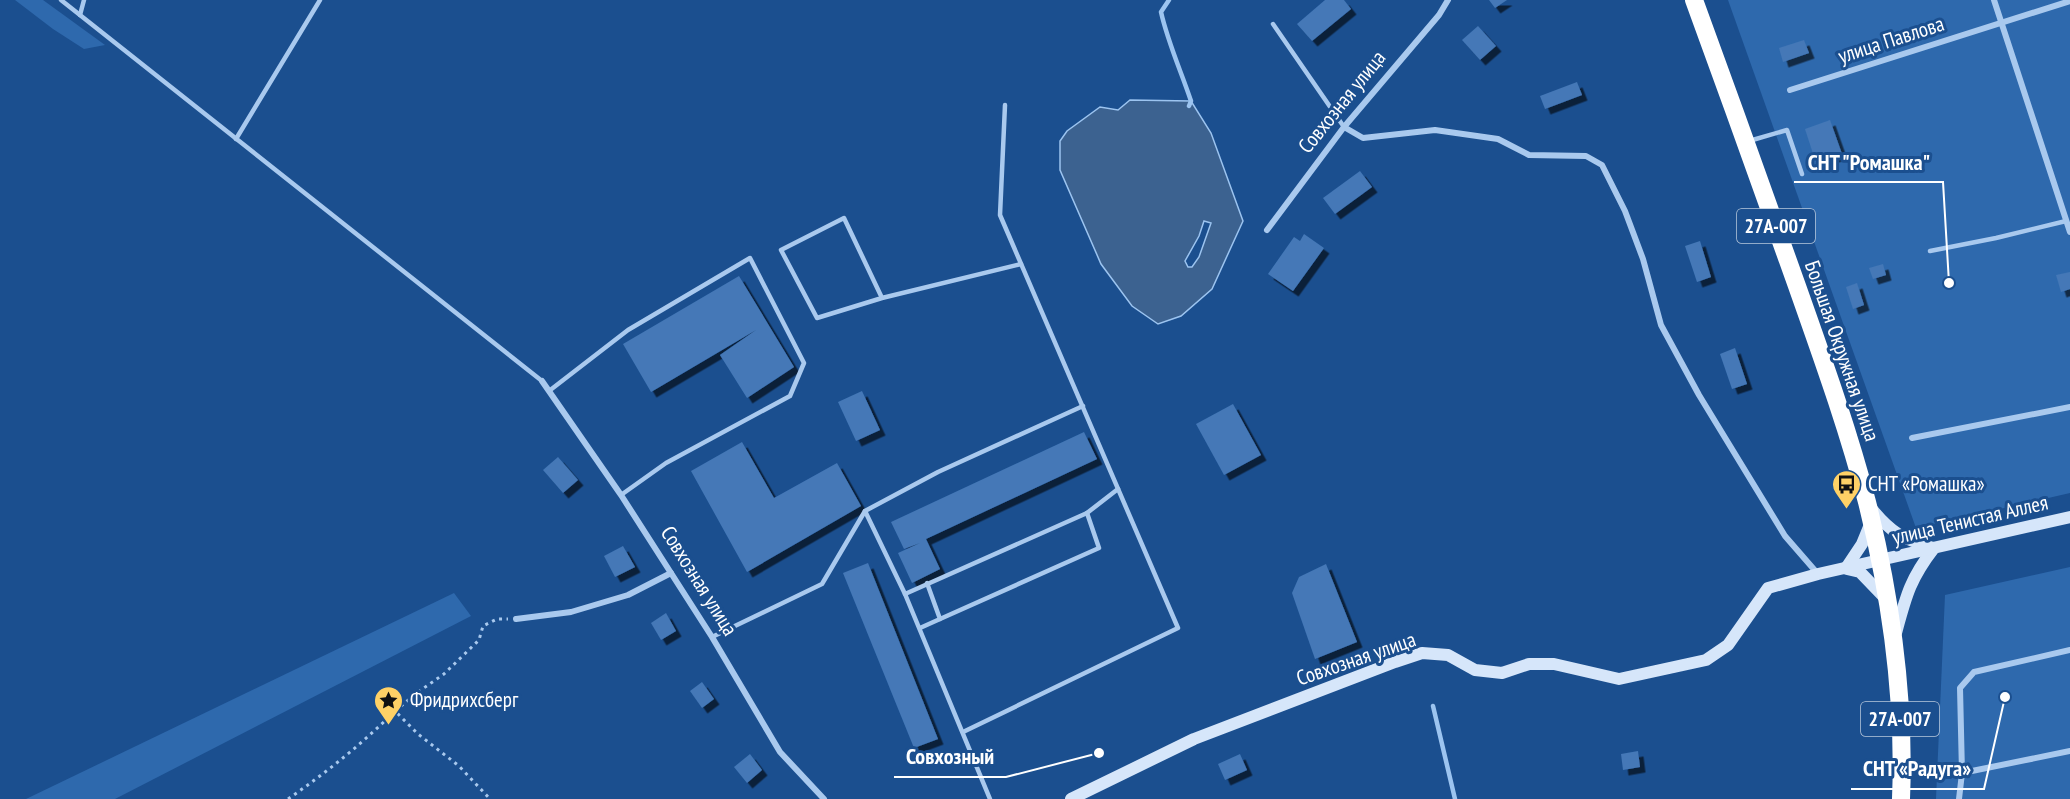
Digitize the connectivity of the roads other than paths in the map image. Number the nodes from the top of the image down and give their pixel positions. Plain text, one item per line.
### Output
1 (61, 0) edge
2 (84, 0) edge
3 (320, 0) edge
4 (1448, 0) edge
5 (1694, 0) edge
6 (1994, 0) edge
7 (2070, 2) edge
8 (80, 15) junction
9 (2001, 22) junction
10 (1273, 24) dead end
11 (1790, 90) dead end
12 (1005, 105) dead end
13 (1344, 127) junction
14 (237, 139) junction
15 (1746, 142) junction
16 (1802, 174) dead end
17 (2066, 221) junction
18 (1267, 230) dead end
19 (2070, 232) edge
20 (1930, 251) dead end
21 (1021, 264) junction
22 (882, 298) junction
23 (542, 381) joint
24 (549, 391) junction
25 (1083, 406) junction
26 (2070, 407) edge
27 (1912, 438) dead end
28 (1118, 489) junction
29 (621, 495) junction
30 (1867, 503) junction
31 (865, 511) junction
32 (1087, 513) junction
33 (2070, 517) edge
34 (1871, 522) junction
35 (1934, 548) junction
36 (1879, 561) junction
37 (1846, 568) junction
38 (671, 573) junction
39 (1818, 574) junction
40 (927, 583) junction
41 (905, 594) junction
42 (1886, 599) junction
43 (516, 619) road end
44 (940, 619) junction
45 (920, 628) junction
46 (712, 637) junction
47 (1894, 639) junction
48 (2070, 650) edge
49 (963, 732) junction
50 (2070, 751) edge
51 (1962, 773) junction
52 (824, 799) edge
53 (990, 799) edge
54 (1071, 799) edge
55 (1901, 799) edge
56 (1959, 799) edge

1 - 8 lane
2 - 8 lane
3 - 14 lane
4 - 13 street, Совхозная улица
5 - 15 highway, Большая Окружная улица / 27А-007
6 - 9 street
7 - 9 street, улица Павлова
8 - 14 lane
9 - 11 street, улица Павлова
9 - 17 street
10 - 13 lane
12 - 21 lane
13 - 18 street, Совхозная улица
13 - 39 street
14 - 23 lane
15 - 16 lane
15 - 30 highway, Большая Окружная улица / 27А-007
17 - 19 street
17 - 20 lane
21 - 22 lane
21 - 25 lane
22 - 22 lane
23 - 24 street, Совхозная улица
24 - 29 street, Совхозная улица
24 - 29 lane
25 - 28 lane
25 - 31 lane
26 - 27 street
28 - 32 lane
28 - 49 lane
29 - 38 street, Совхозная улица
30 - 34 highway, Большая Окружная улица / 27А-007
30 - 35 street
31 - 41 lane
31 - 46 lane
32 - 40 lane
32 - 44 lane
33 - 35 street, улица Тенистая Аллея
34 - 36 highway, Большая Окружная улица / 27А-007
34 - 37 street
35 - 36 street, улица Тенистая Аллея
35 - 47 street
36 - 37 street, Совхозная улица
36 - 42 highway, Большая Окружная улица / 27А-007
37 - 39 street, Совхозная улица
37 - 42 street
38 - 43 street
38 - 46 street, Совхозная улица
39 - 54 street, Совхозная улица
40 - 41 lane
40 - 44 lane
41 - 45 lane
42 - 47 highway, Большая Окружная улица / 27А-007
44 - 45 lane
45 - 49 lane
46 - 52 street, Совхозная улица
47 - 55 highway, Большая Окружная улица / 27А-007
48 - 51 street
49 - 53 lane
50 - 51 street
51 - 56 street

